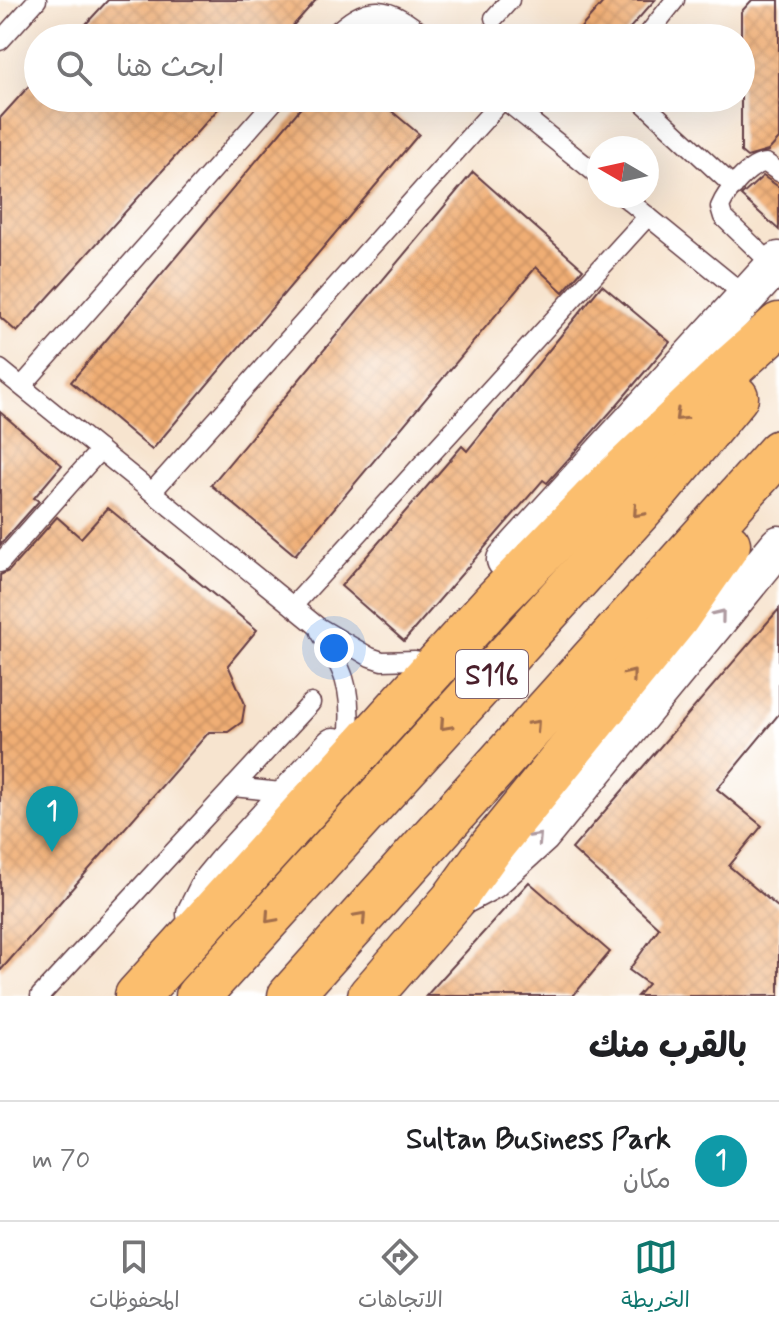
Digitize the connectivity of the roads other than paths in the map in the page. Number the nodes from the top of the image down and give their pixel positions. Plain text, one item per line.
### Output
1 (37, 0) edge
2 (510, 0) edge
3 (675, 0) edge
4 (494, 18) dead end
5 (343, 24) edge
6 (411, 24) edge
7 (656, 24) edge
8 (0, 41) edge
9 (265, 112) edge
10 (490, 112) edge
11 (519, 112) edge
12 (653, 112) edge
13 (587, 166) edge
14 (779, 172) edge
15 (734, 187) junction
16 (638, 208) edge
17 (648, 216) junction
18 (776, 264) edge
19 (747, 297) junction
20 (779, 325) edge
21 (779, 346) edge
22 (0, 369) edge
23 (22, 386) junction
24 (100, 450) junction
25 (779, 452) edge
26 (750, 485) junction
27 (152, 492) junction
28 (779, 545) edge
29 (0, 563) edge
30 (764, 580) edge
31 (293, 606) junction
32 (317, 626) junction
33 (415, 660) junction
34 (311, 703) dead end
35 (349, 731) junction
36 (233, 787) junction
37 (291, 793) junction
38 (453, 900) junction
39 (189, 940) junction
40 (40, 996) edge
41 (137, 996) edge
42 (198, 996) edge
43 (290, 996) edge
44 (370, 996) edge

1 - 8 lane
2 - 4 lane
3 - 7 lane
5 - 6 lane
9 - 23 lane
10 - 27 lane
11 - 13 lane
12 - 15 lane
14 - 15 lane
15 - 18 lane
16 - 17 lane
17 - 19 lane
17 - 31 lane
18 - 19 street
19 - 33 street
20 -> 39 highway
21 -> 42 highway, S116
22 - 23 lane
23 - 24 lane
24 - 27 lane
24 - 29 lane
25 - 26 highway, S116
38 -> 26 highway
43 -> 26 highway, S116
27 - 31 lane
28 - 30 street
38 -> 30 street
31 - 32 lane
32 - 33 lane
32 - 35 lane
33 - 35 street
34 - 36 lane
35 - 37 street
36 - 37 lane
36 - 40 lane
37 - 39 street
38 - 44 highway
39 - 41 highway

